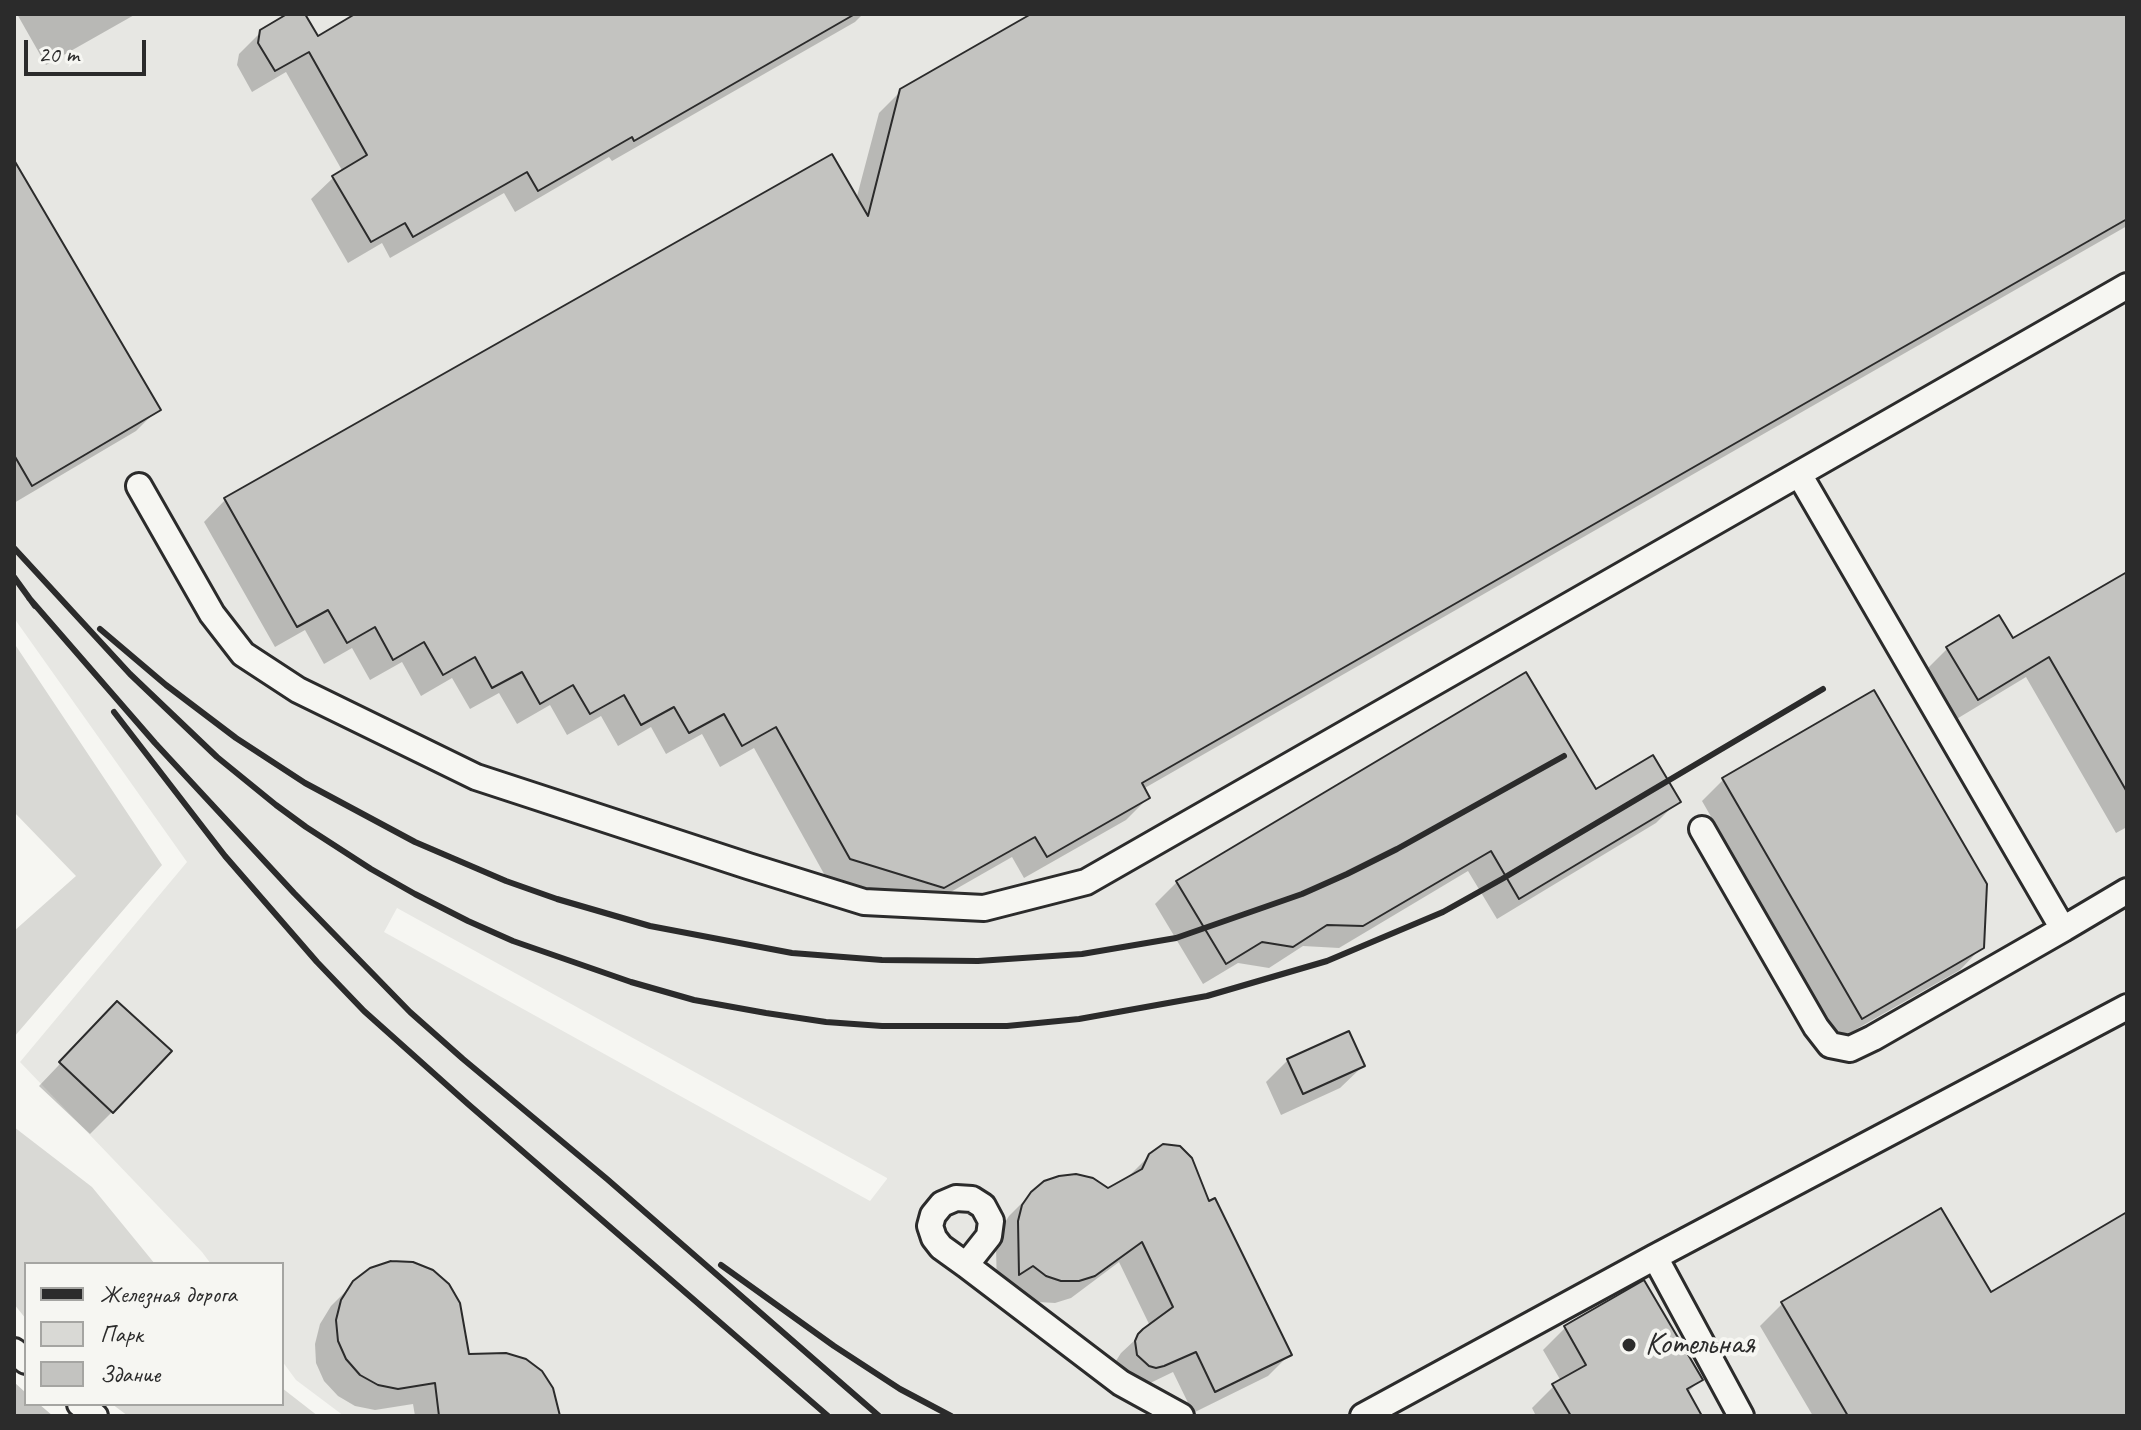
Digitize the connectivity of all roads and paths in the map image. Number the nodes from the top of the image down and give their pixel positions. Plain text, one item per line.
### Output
1 (2127, 286) edge
2 (1799, 474) junction
3 (139, 486) dead end
4 (1702, 829) dead end
5 (2127, 891) edge
6 (2063, 929) junction
7 (2127, 1007) edge
8 (1655, 1257) junction
9 (966, 1265) dead end
10 (1181, 1416) edge
11 (1363, 1416) edge
12 (1741, 1416) edge

1 - 2 lane
2 - 3 lane
2 - 6 lane
4 - 6 lane
5 - 6 lane
7 - 8 lane
8 - 11 lane
8 - 12 lane
9 - 10 lane

